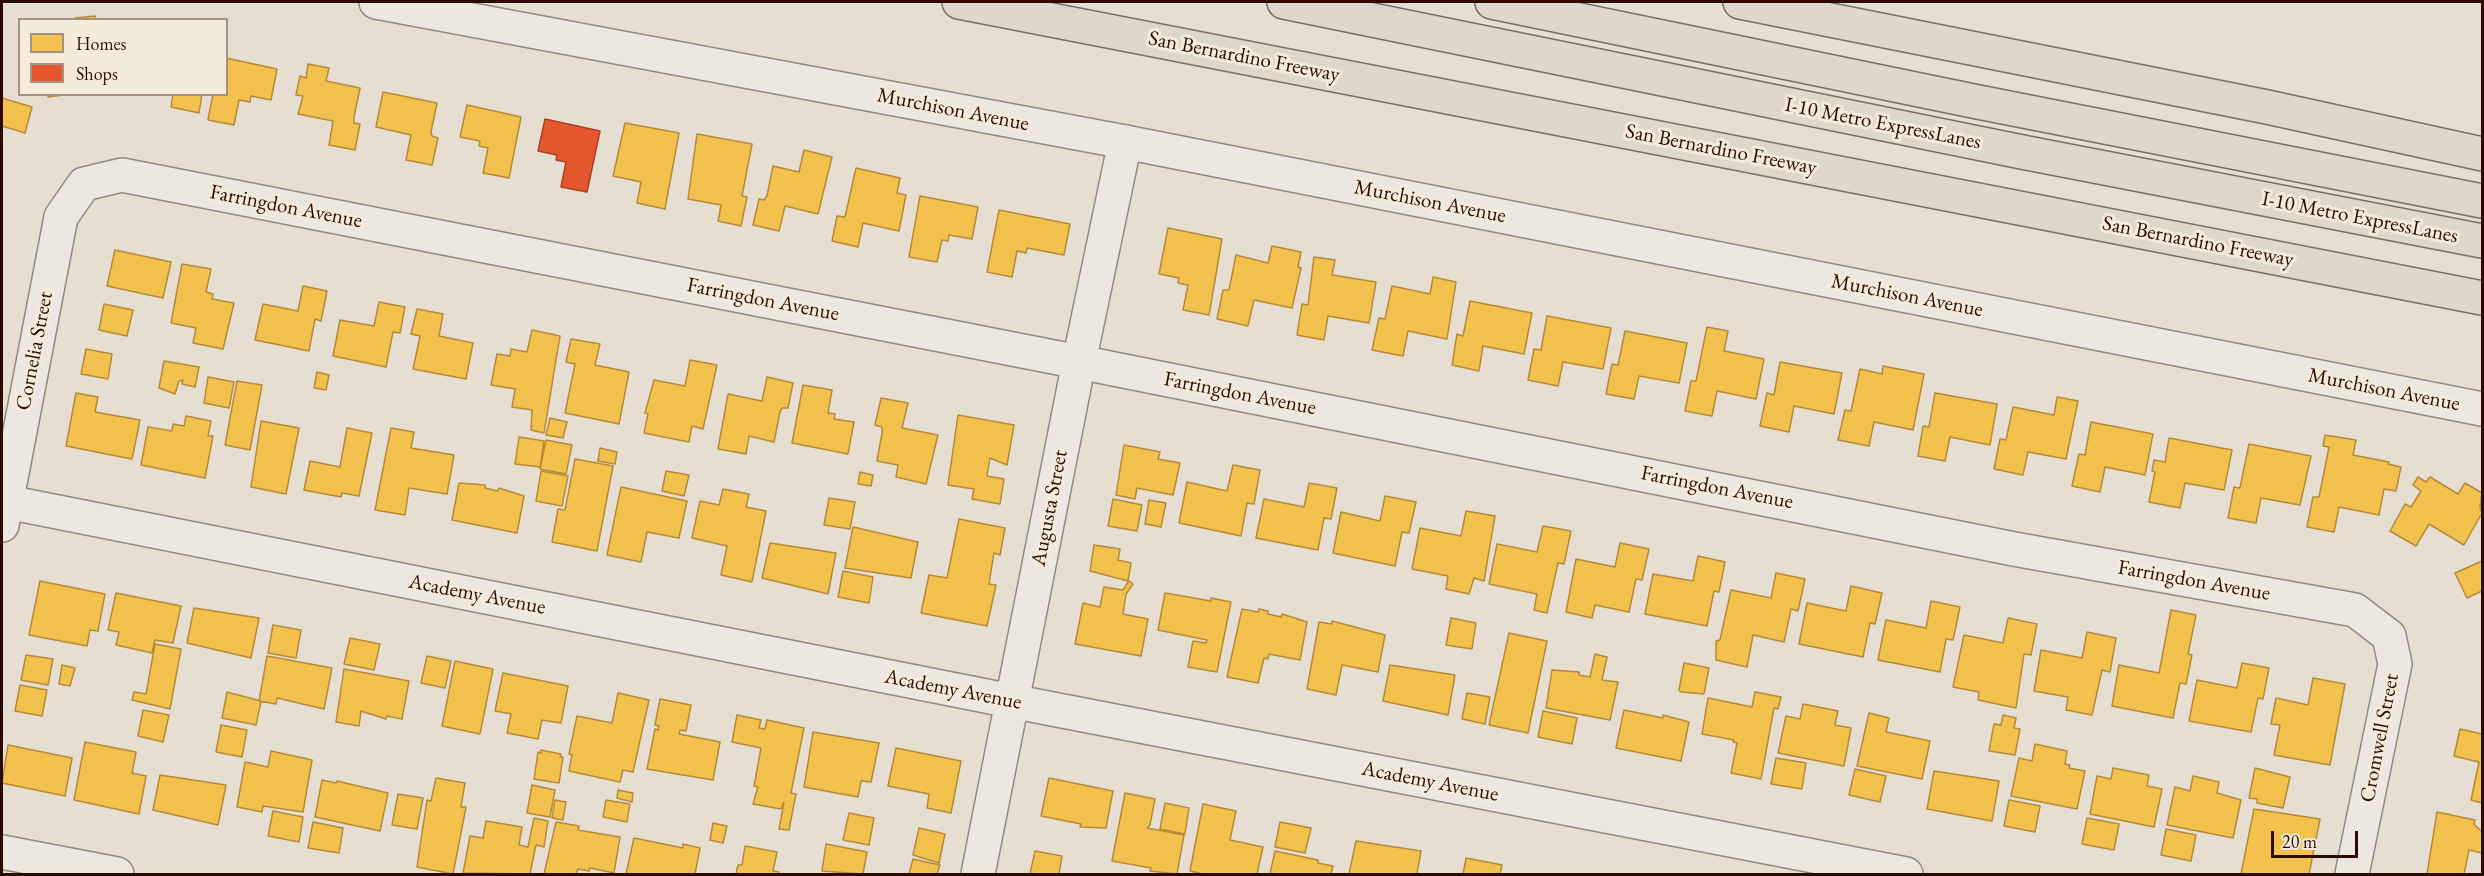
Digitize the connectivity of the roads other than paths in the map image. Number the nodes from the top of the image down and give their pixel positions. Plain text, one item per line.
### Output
1 (376, 2) edge
2 (959, 2) edge
3 (1284, 2) edge
4 (1492, 2) edge
5 (1740, 2) edge
6 (1125, 142) junction
7 (2482, 154) edge
8 (84, 184) joint
9 (2482, 201) edge
10 (2482, 241) edge
11 (2482, 298) edge
12 (1078, 362) junction
13 (2482, 409) edge
14 (3, 509) edge
15 (2389, 636) joint
16 (1011, 701) junction
17 (2, 852) edge
18 (117, 874) edge
19 (978, 874) edge
20 (1906, 874) edge
21 (2352, 874) edge

1 - 6 street, Murchison Avenue
2 - 11 highway, San Bernardino Freeway
3 - 10 highway, I-10 Metro ExpressLanes
4 - 9 highway, I-10 Metro ExpressLanes
5 - 7 highway
6 - 12 street, Augusta Street
6 - 13 street, Murchison Avenue
8 - 12 street, Farringdon Avenue
8 - 14 street, Cornelia Street
12 - 15 street, Farringdon Avenue
12 - 16 street, Augusta Street
14 - 16 street, Academy Avenue
15 - 21 street, Cromwell Street
16 - 19 street, Augusta Street
16 - 20 street, Academy Avenue
17 - 18 street

